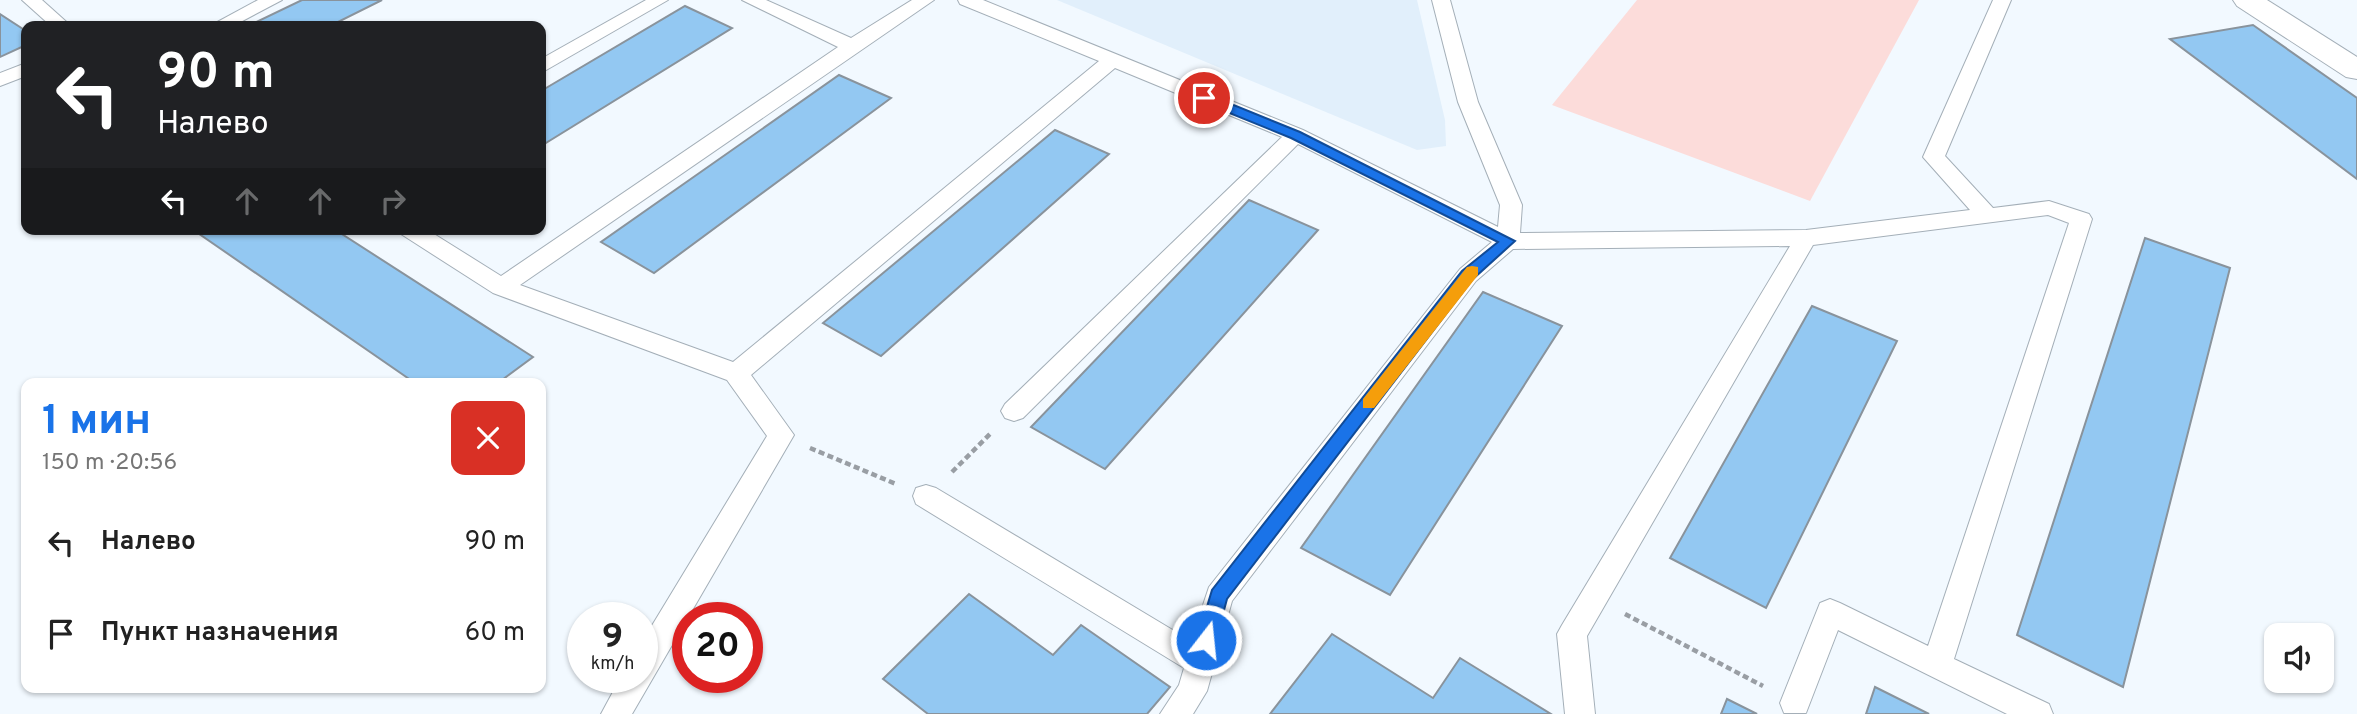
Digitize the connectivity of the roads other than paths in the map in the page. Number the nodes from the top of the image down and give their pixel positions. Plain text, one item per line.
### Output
1 (31, 0) edge
2 (273, 0) edge
3 (659, 0) edge
4 (751, 0) edge
5 (925, 0) edge
6 (967, 0) edge
7 (1441, 0) edge
8 (2002, 0) edge
9 (2247, 0) edge
10 (56, 21) edge
11 (229, 21) edge
12 (852, 46) junction
13 (1113, 60) junction
14 (546, 64) edge
15 (2357, 70) edge
16 (21, 71) edge
17 (0, 80) edge
18 (1296, 135) junction
19 (1988, 216) junction
20 (419, 235) edge
21 (1806, 238) junction
22 (1508, 241) junction
23 (501, 287) junction
24 (736, 373) junction
25 (1013, 411) road end
26 (926, 496) road end
27 (658, 642) edge
28 (1200, 662) junction
29 (1937, 665) junction
30 (628, 693) edge
31 (1795, 703) road end
32 (616, 714) edge
33 (1175, 714) edge
34 (1580, 714) edge
35 (2038, 714) edge

1 - 10 lane
2 - 11 lane
3 - 14 lane
4 - 12 lane
5 - 12 lane
6 - 13 lane
7 - 22 lane
8 - 19 lane
9 - 15 street
12 - 23 lane
13 - 18 lane
13 - 24 lane
16 - 17 lane
18 - 22 lane
18 - 25 lane
19 - 21 lane
19 - 29 lane
20 - 23 lane
21 - 22 lane
21 - 34 lane
22 - 28 lane
23 - 24 lane
24 - 27 lane
26 - 28 lane
28 - 33 lane
29 - 31 lane
29 - 35 lane
30 - 32 lane

